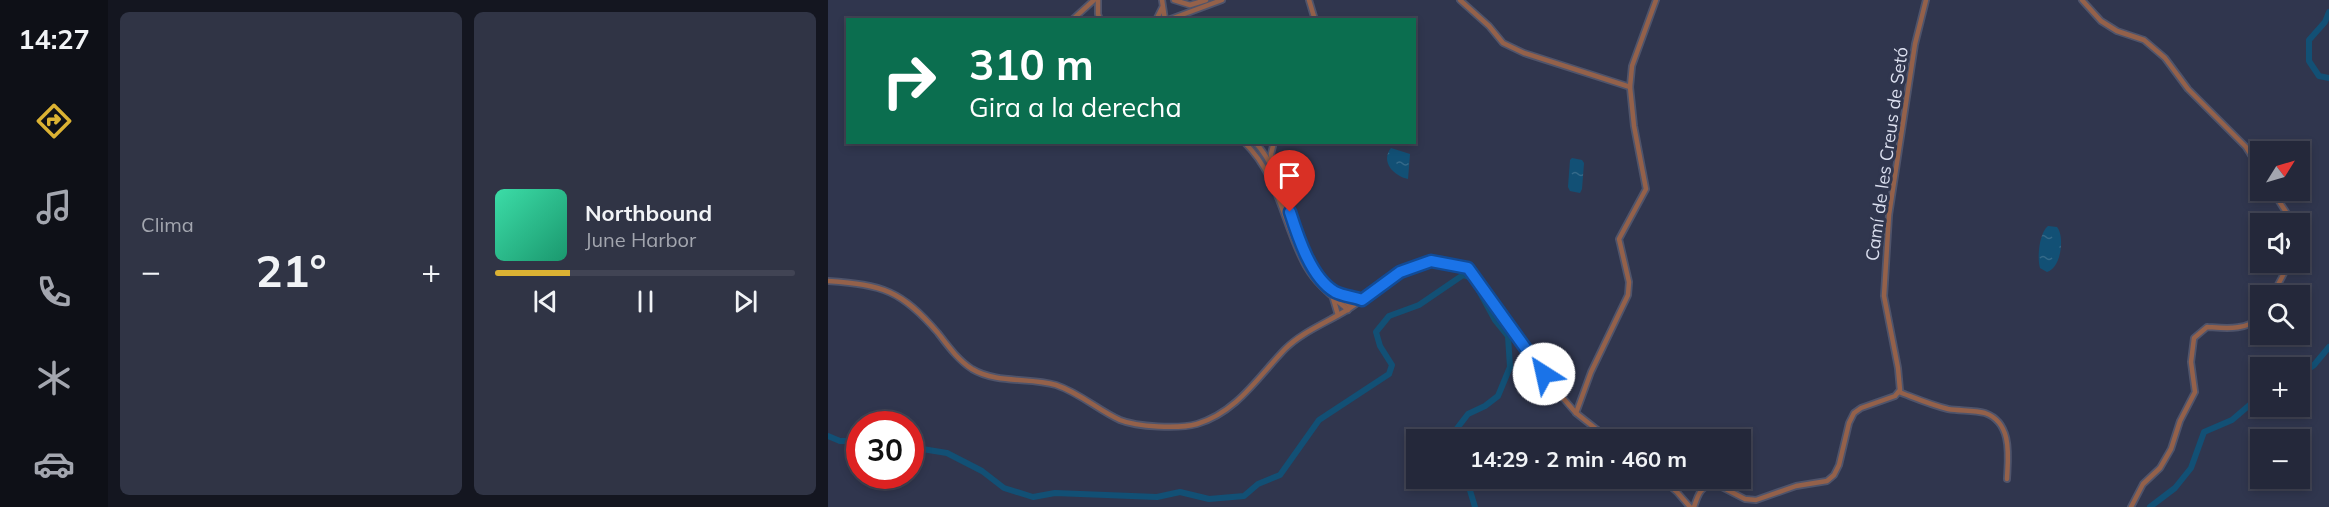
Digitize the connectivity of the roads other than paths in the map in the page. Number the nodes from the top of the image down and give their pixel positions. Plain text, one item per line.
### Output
1 (1096, 0) edge
2 (1174, 0) edge
3 (1206, 0) edge
4 (1222, 0) edge
5 (1309, 0) edge
6 (1460, 0) edge
7 (1656, 0) edge
8 (1926, 0) edge
9 (2082, 0) edge
10 (1162, 3) edge
11 (1190, 12) junction
12 (1074, 18) edge
13 (1100, 18) edge
14 (1157, 18) edge
15 (1166, 18) edge
16 (1172, 18) edge
17 (1185, 18) edge
18 (1314, 18) edge
19 (1630, 87) junction
20 (1246, 144) edge
21 (1247, 144) edge
22 (1258, 144) edge
23 (1272, 144) edge
24 (1273, 144) edge
25 (1263, 151) junction
26 (2250, 153) edge
27 (1265, 166) junction
28 (1273, 169) junction
29 (828, 281) edge
30 (1336, 292) junction
31 (1333, 298) junction
32 (1362, 300) junction
33 (1349, 308) junction
34 (1338, 315) junction
35 (2250, 325) edge
36 (1899, 392) junction
37 (1575, 413) junction
38 (1596, 429) edge
39 (2007, 479) dead end
40 (1673, 489) edge
41 (1692, 507) edge
42 (2131, 507) edge

1 - 12 street
1 - 13 street
2 - 3 street
4 - 11 street
5 - 18 street
6 - 19 street
7 - 19 street
8 - 36 street, Camí de les Creus de Setó
9 - 26 street
10 - 14 street
10 - 15 street
11 - 16 street
11 - 17 street
19 - 37 street
20 - 27 street
21 - 25 street
22 - 25 street
23 - 25 street
24 - 28 street
25 - 27 street
25 - 28 street
27 - 31 street
28 - 30 street
29 - 34 street
30 - 32 street
30 - 33 street
31 - 33 street
31 - 34 street
32 - 33 street
32 - 37 street
33 - 34 street
35 - 42 street
36 - 39 street
36 - 41 street
37 - 38 street
40 - 41 street

